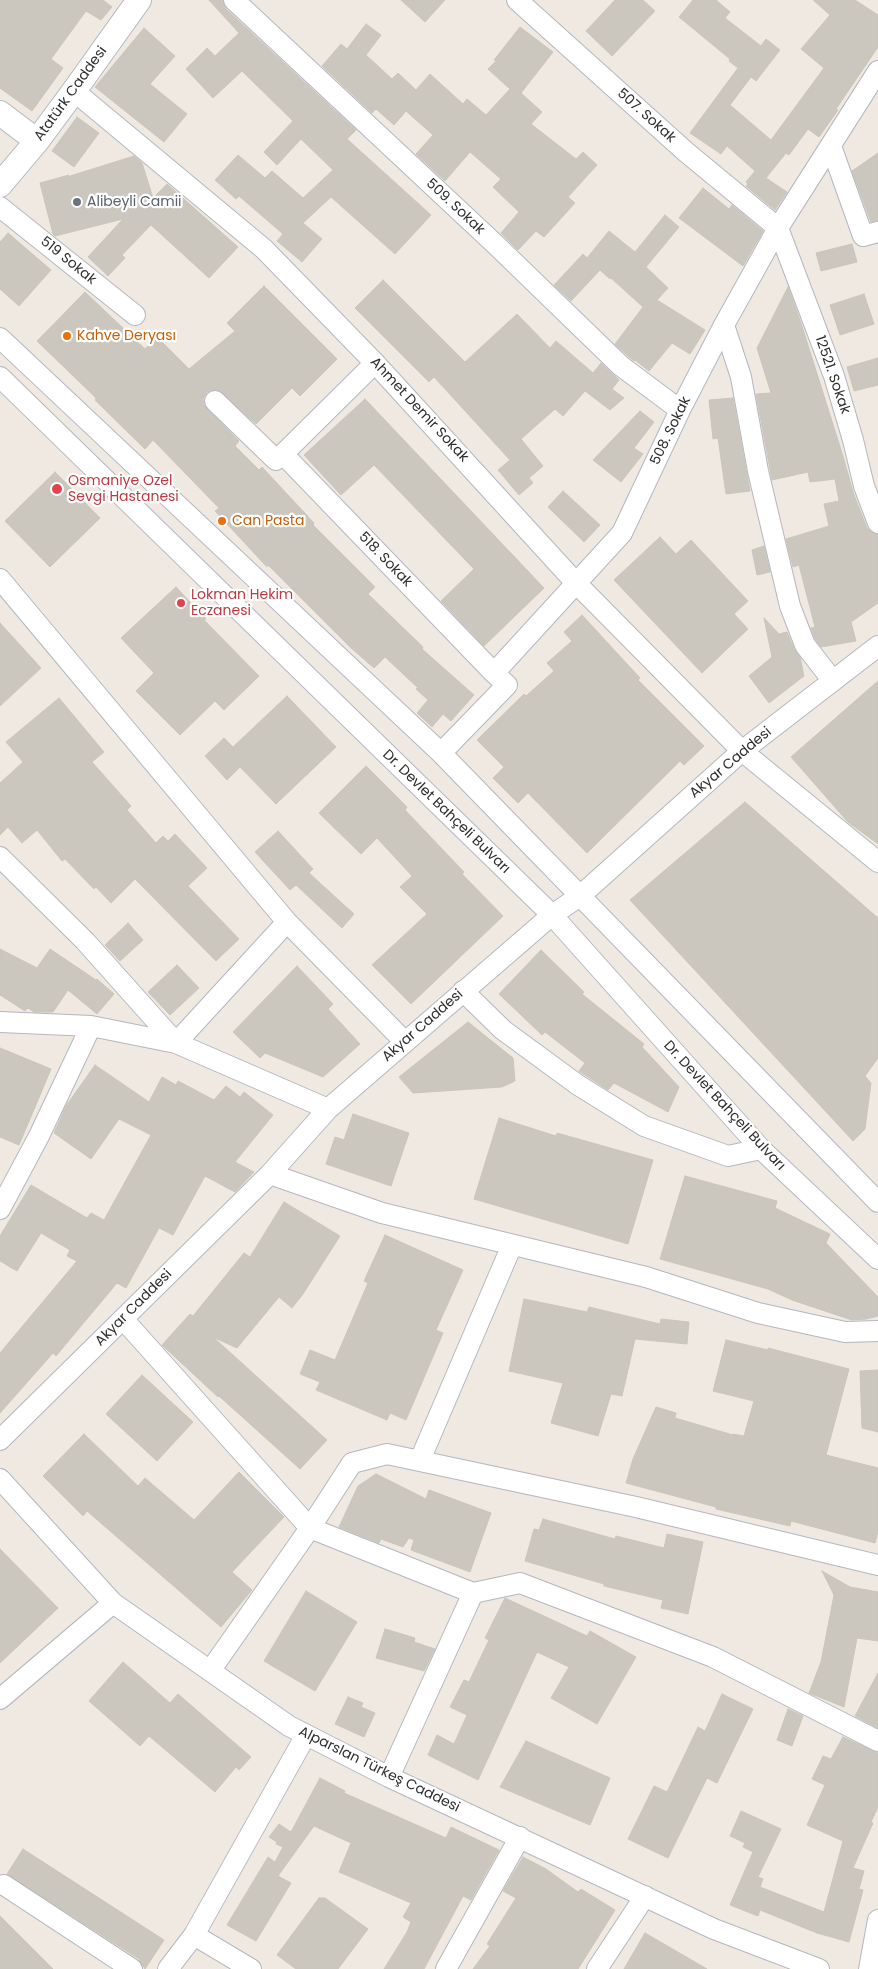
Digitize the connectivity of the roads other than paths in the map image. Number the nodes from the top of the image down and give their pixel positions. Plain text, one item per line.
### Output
1 (234, 0) edge
2 (517, 0) edge
3 (131, 3) edge
4 (875, 86) edge
5 (74, 92) junction
6 (0, 112) edge
7 (37, 141) junction
8 (831, 146) junction
9 (0, 185) edge
10 (0, 207) edge
11 (778, 228) junction
12 (878, 232) edge
13 (135, 315) dead end
14 (724, 325) junction
15 (0, 338) edge
16 (375, 362) junction
17 (0, 377) edge
18 (215, 400) dead end
19 (680, 410) junction
20 (279, 457) junction
21 (878, 523) edge
22 (0, 580) edge
23 (576, 583) junction
24 (878, 646) edge
25 (494, 673) junction
26 (833, 681) junction
27 (742, 751) junction
28 (441, 753) junction
29 (0, 857) edge
30 (878, 862) edge
31 (580, 896) junction
32 (552, 915) junction
33 (287, 922) junction
34 (463, 991) junction
35 (0, 1022) edge
36 (91, 1026) junction
37 (405, 1042) junction
38 (176, 1043) junction
39 (328, 1109) junction
40 (760, 1149) junction
41 (270, 1174) junction
42 (878, 1202) edge
43 (0, 1209) edge
44 (512, 1245) junction
45 (878, 1259) edge
46 (123, 1320) junction
47 (878, 1331) edge
48 (0, 1440) edge
49 (420, 1460) junction
50 (0, 1479) edge
51 (310, 1528) junction
52 (878, 1565) edge
53 (473, 1593) junction
54 (113, 1603) junction
55 (210, 1671) junction
56 (0, 1699) edge
57 (306, 1735) junction
58 (878, 1741) edge
59 (389, 1777) junction
60 (520, 1837) junction
61 (4, 1885) dead end
62 (645, 1896) junction
63 (878, 1920) edge
64 (194, 1935) junction
65 (132, 1969) edge
66 (168, 1969) edge
67 (251, 1969) edge
68 (446, 1969) edge
69 (597, 1969) edge
70 (819, 1969) edge
71 (869, 1969) edge

1 - 19 street, 509. Sokak
2 - 11 street, 507. Sokak
3 - 5 street, Atatürk Caddesi
4 - 8 street, 508. Sokak
5 - 7 street, Atatürk Caddesi
5 - 16 street, Ahmet Demir Sokak
6 - 7 street
7 - 9 street, Atatürk Caddesi
8 - 11 street, 508. Sokak
8 - 12 street
10 - 13 street, 519 Sokak
11 - 14 street, 508. Sokak
11 - 21 street, 12521. Sokak
14 - 19 street, 508. Sokak
14 - 26 street
15 - 28 street
16 - 20 street
16 - 23 street, Ahmet Demir Sokak
17 - 32 street, Dr. Devlet Bahçeli Bulvarı
18 - 20 street, 518. Sokak
19 - 23 street, 508. Sokak
20 - 25 street, 518. Sokak
22 - 33 street
23 - 25 street, 508. Sokak
23 - 27 street, Ahmet Demir Sokak
24 - 26 street, Akyar Caddesi
25 - 28 street
26 - 27 street, Akyar Caddesi
27 - 30 street, Ahmet Demir Sokak
27 - 31 street, Akyar Caddesi
28 - 31 street
29 - 38 street
31 - 32 street, Akyar Caddesi
31 - 42 street
32 - 34 street, Akyar Caddesi
32 - 40 street, Dr. Devlet Bahçeli Bulvarı
33 - 37 street
33 - 38 street
34 - 37 street, Akyar Caddesi
34 - 40 street
35 - 36 street
36 - 38 street
36 - 43 street
37 - 39 street, Akyar Caddesi
38 - 39 street
39 - 41 street, Akyar Caddesi
40 - 45 street, Dr. Devlet Bahçeli Bulvarı
41 - 44 street
41 - 46 street, Akyar Caddesi
44 - 47 street
44 - 49 street
46 - 48 street, Akyar Caddesi
46 - 51 street
49 - 51 street
49 - 52 street
50 - 54 street, Alparslan Türkeş Caddesi
51 - 53 street
51 - 55 street
53 - 58 street
53 - 59 street
54 - 55 street, Alparslan Türkeş Caddesi
54 - 56 street
55 - 57 street, Alparslan Türkeş Caddesi
57 - 59 street, Alparslan Türkeş Caddesi
57 - 64 street
59 - 60 street, Alparslan Türkeş Caddesi
60 - 62 street, Alparslan Türkeş Caddesi
60 - 68 street
61 - 65 street
62 - 69 street
62 - 70 street, Alparslan Türkeş Caddesi
63 - 71 street
64 - 66 street
64 - 67 street

